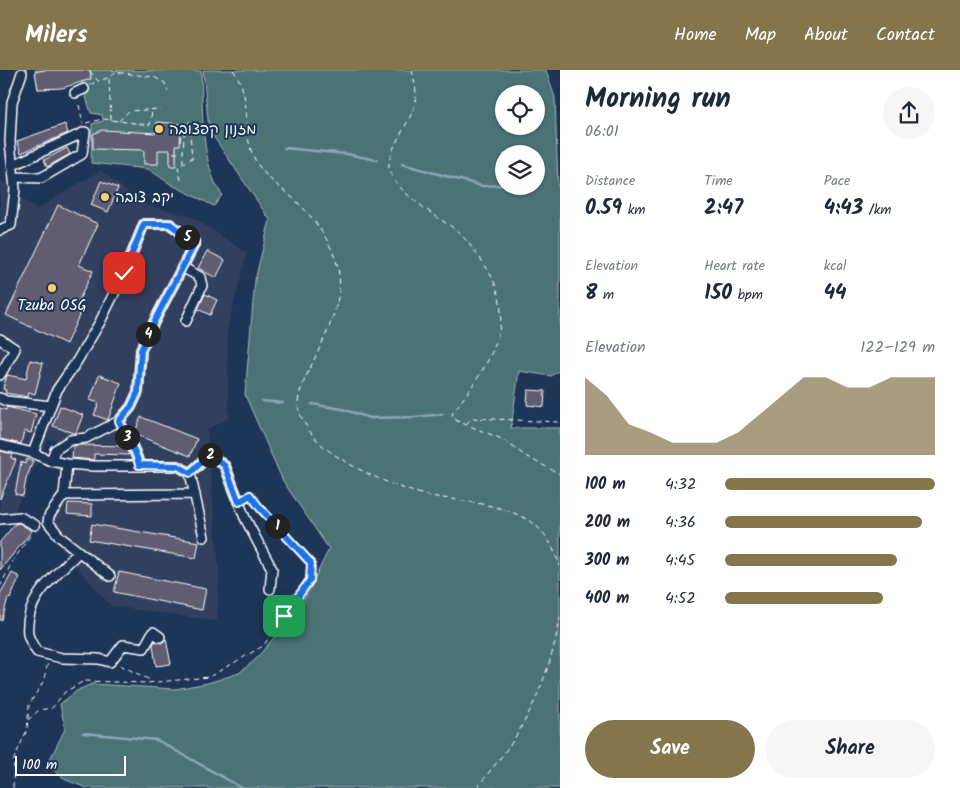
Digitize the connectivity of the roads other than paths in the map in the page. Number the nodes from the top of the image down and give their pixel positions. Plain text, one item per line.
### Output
1 (22, 73) dead end
2 (13, 165) junction
3 (14, 177) junction
4 (0, 230) edge
5 (182, 267) junction
6 (186, 321) dead end
7 (0, 339) edge
8 (0, 374) edge
9 (0, 398) edge
10 (51, 406) junction
11 (119, 421) junction
12 (0, 445) edge
13 (33, 453) junction
14 (51, 462) junction
15 (67, 464) junction
16 (139, 465) junction
17 (190, 473) junction
18 (195, 494) junction
19 (64, 495) junction
20 (0, 520) edge
21 (35, 526) road end
22 (204, 537) dead end
23 (79, 552) junction
24 (110, 576) dead end
25 (270, 589) dead end
26 (160, 637) dead end

1 - 2 street
2 - 3 street
2 - 3 street
3 - 4 street
5 - 6 street
5 - 10 street
5 - 11 street
7 - 8 street
9 - 10 street
10 - 13 street
11 - 14 street
11 - 16 street
12 - 13 street
13 - 14 street
14 - 15 street
15 - 16 street
15 - 19 street
16 - 17 street
17 - 18 street
17 - 25 street
18 - 19 street
18 - 22 street
19 - 23 street
20 - 21 street
23 - 24 street
23 - 26 street

